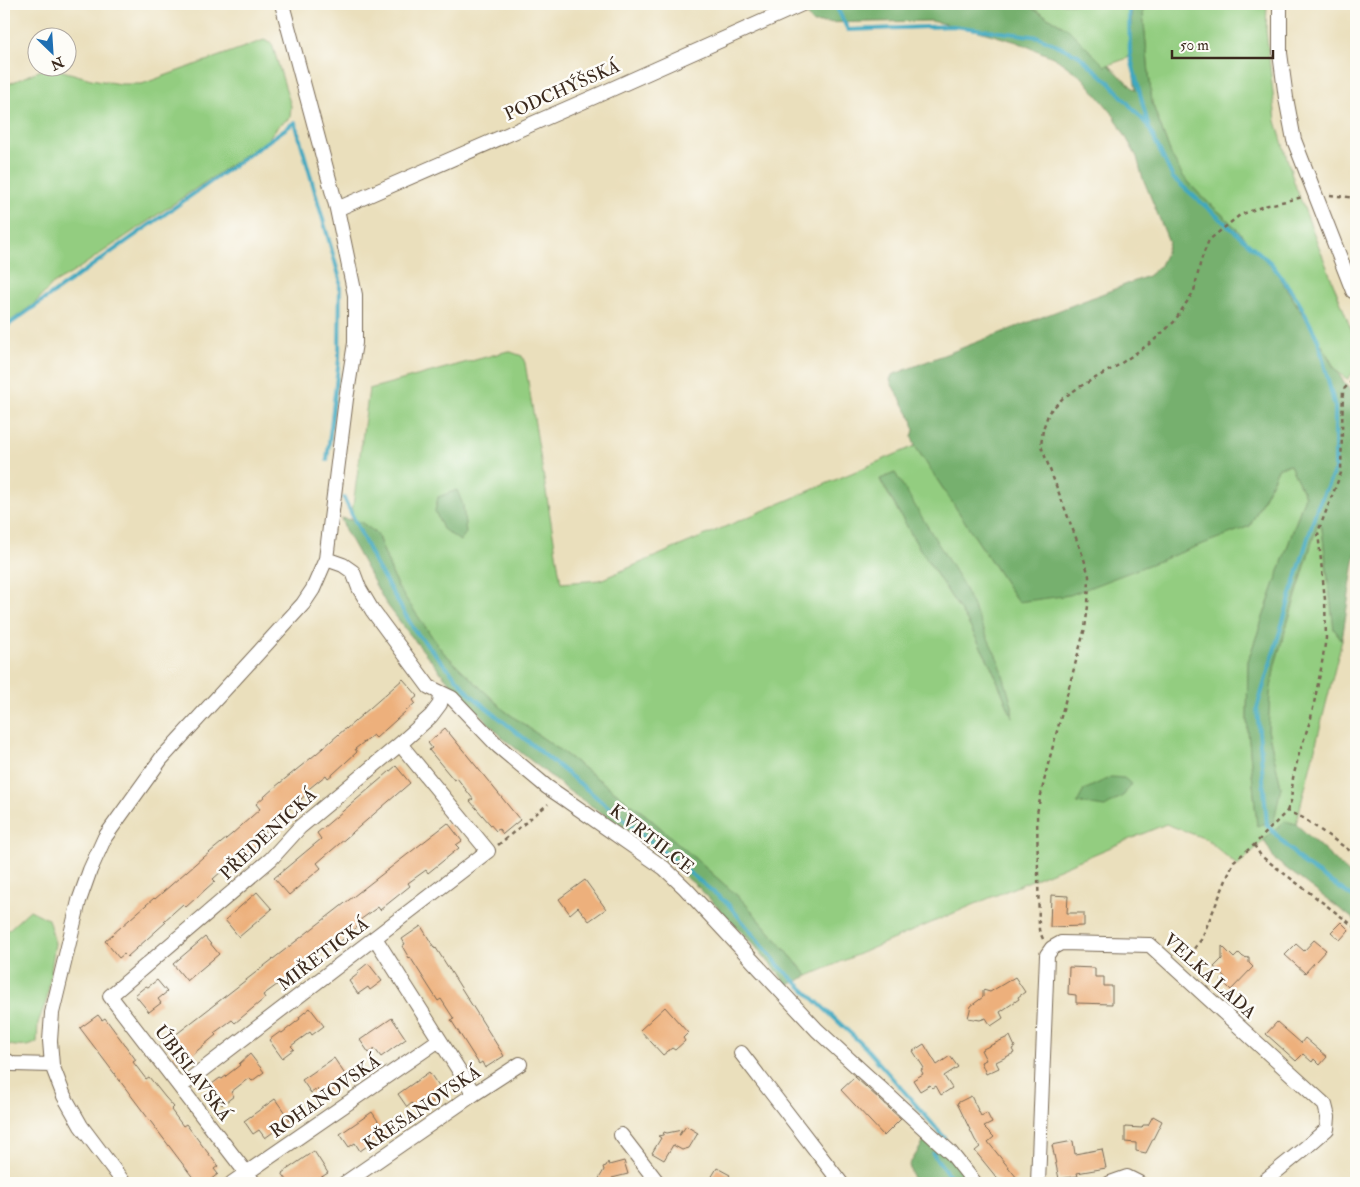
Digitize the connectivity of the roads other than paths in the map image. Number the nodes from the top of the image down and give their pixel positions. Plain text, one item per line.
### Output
1 (282, 4) edge
2 (802, 4) edge
3 (1280, 4) edge
4 (337, 209) junction
5 (1356, 291) edge
6 (326, 559) junction
7 (442, 694) junction
8 (400, 744) junction
9 (374, 938) junction
10 (110, 996) joint
11 (439, 1040) junction
12 (741, 1053) dead end
13 (4, 1059) edge
14 (520, 1064) dead end
15 (52, 1065) junction
16 (180, 1087) junction
17 (474, 1094) junction
18 (621, 1135) dead end
19 (250, 1178) edge
20 (124, 1183) edge
21 (232, 1183) edge
22 (344, 1183) edge
23 (658, 1183) edge
24 (841, 1183) edge
25 (975, 1183) edge
26 (1038, 1183) edge
27 (1110, 1183) edge
28 (1139, 1183) edge
29 (1262, 1183) edge

1 - 4 street
2 - 4 street, PODCHÝŠSKÁ
3 - 5 street
4 - 6 street
6 - 7 street, K VRTILCE
6 - 15 street
7 - 8 street, PŘEDENICKÁ
7 - 25 street, K VRTILCE
8 - 9 street, MIŘETICKÁ
8 - 10 street, PŘEDENICKÁ
9 - 11 street
9 - 16 street, MIŘETICKÁ
10 - 16 street, ÚBISLAVSKÁ
11 - 17 street
11 - 19 street, ROHANOVSKÁ
12 - 24 street
13 - 15 street
14 - 17 street, KŘESANOVSKÁ
15 - 20 street
16 - 19 street, ÚBISLAVSKÁ
17 - 22 street, KŘESANOVSKÁ
18 - 23 street
19 - 21 street, ROHANOVSKÁ
26 - 29 street, VELKÁ LADA
27 - 28 street

